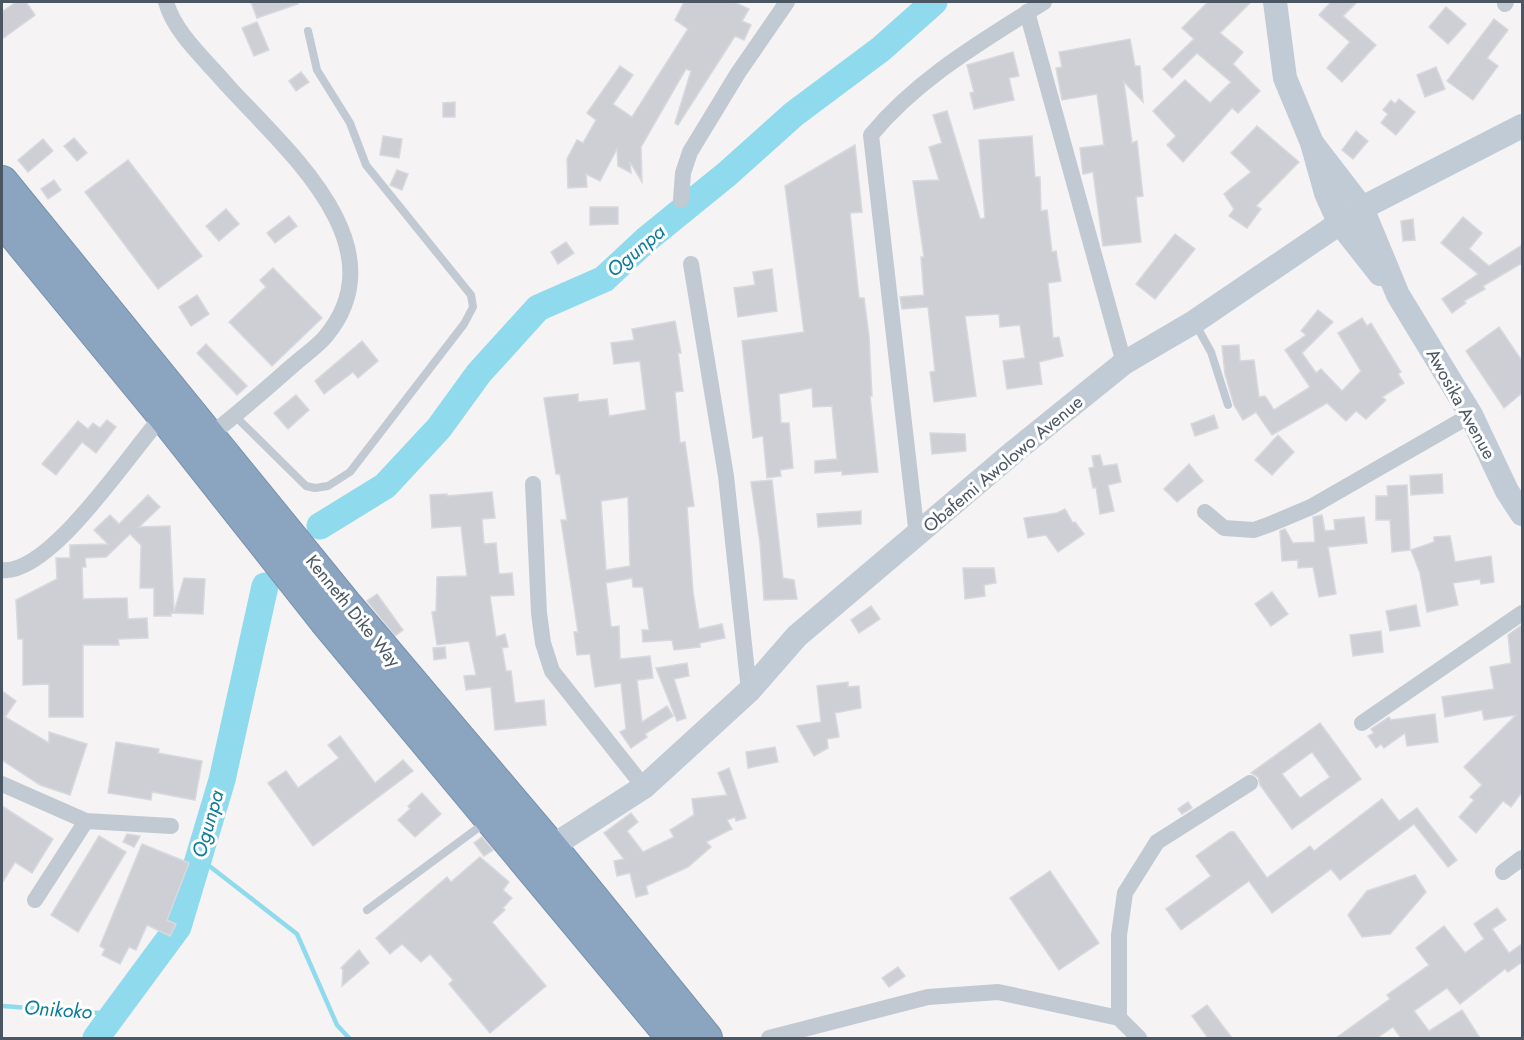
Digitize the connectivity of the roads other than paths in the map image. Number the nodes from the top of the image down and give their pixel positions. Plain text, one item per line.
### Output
1 (166, 2) edge
2 (787, 2) edge
3 (1044, 2) edge
4 (1275, 2) edge
5 (1027, 12) junction
6 (308, 31) dead end
7 (1522, 126) edge
8 (1312, 143) junction
9 (2, 182) edge
10 (681, 200) dead end
11 (1362, 208) junction
12 (1339, 222) junction
13 (15, 223) edge
14 (691, 264) dead end
15 (1398, 295) junction
16 (1194, 322) junction
17 (1124, 363) junction
18 (1228, 405) dead end
19 (171, 407) junction
20 (1471, 415) junction
21 (235, 416) junction
22 (209, 436) junction
23 (533, 484) dead end
24 (1515, 486) edge
25 (1205, 512) dead end
26 (1522, 514) edge
27 (917, 536) junction
28 (286, 548) junction
29 (2, 570) edge
30 (336, 613) junction
31 (1522, 613) edge
32 (749, 691) junction
33 (1362, 723) dead end
34 (1250, 783) dead end
35 (2, 784) edge
36 (644, 787) junction
37 (491, 818) junction
38 (86, 821) junction
39 (171, 826) dead end
40 (540, 854) junction
41 (1522, 858) edge
42 (1503, 872) dead end
43 (35, 900) dead end
44 (367, 910) dead end
45 (1119, 1018) junction
46 (673, 1038) edge
47 (706, 1038) edge
48 (769, 1038) edge
49 (1139, 1038) edge

1 - 21 street
2 - 10 street
3 - 5 street
4 - 8 main road
5 - 17 street
5 - 27 street
6 - 21 lane
7 - 11 main road, Obafemi Awolowo Avenue
8 - 11 main road, Awosika Avenue
8 - 12 main road, Awosika Avenue
9 - 13 highway, Kenneth Dike Way
11 - 12 main road, Obafemi Awolowo Avenue
11 - 15 main road, Awosika Avenue
12 - 15 main road, Awosika Avenue
12 - 16 main road, Obafemi Awolowo Avenue
13 - 19 highway, Kenneth Dike Way
14 - 32 street
15 - 20 main road, Awosika Avenue
16 - 17 main road, Obafemi Awolowo Avenue
16 - 18 lane
17 - 27 main road, Obafemi Awolowo Avenue
19 - 22 highway, Kenneth Dike Way
19 - 28 highway, Kenneth Dike Way
19 - 29 street
20 - 24 main road, Awosika Avenue
20 - 25 street
21 - 22 street
22 - 28 highway, Kenneth Dike Way
23 - 36 street
24 - 26 main road, Awosika Avenue
27 - 32 main road, Obafemi Awolowo Avenue
28 - 30 highway, Kenneth Dike Way
30 - 37 highway, Kenneth Dike Way
30 - 40 highway, Kenneth Dike Way
31 - 33 street
32 - 36 main road, Obafemi Awolowo Avenue
34 - 45 street
35 - 38 street
36 - 40 main road, Obafemi Awolowo Avenue
37 - 40 highway, Kenneth Dike Way
37 - 44 lane
38 - 39 street
38 - 43 street
40 - 46 highway, Kenneth Dike Way
40 - 47 highway, Kenneth Dike Way
41 - 42 street
45 - 48 street
45 - 49 street

